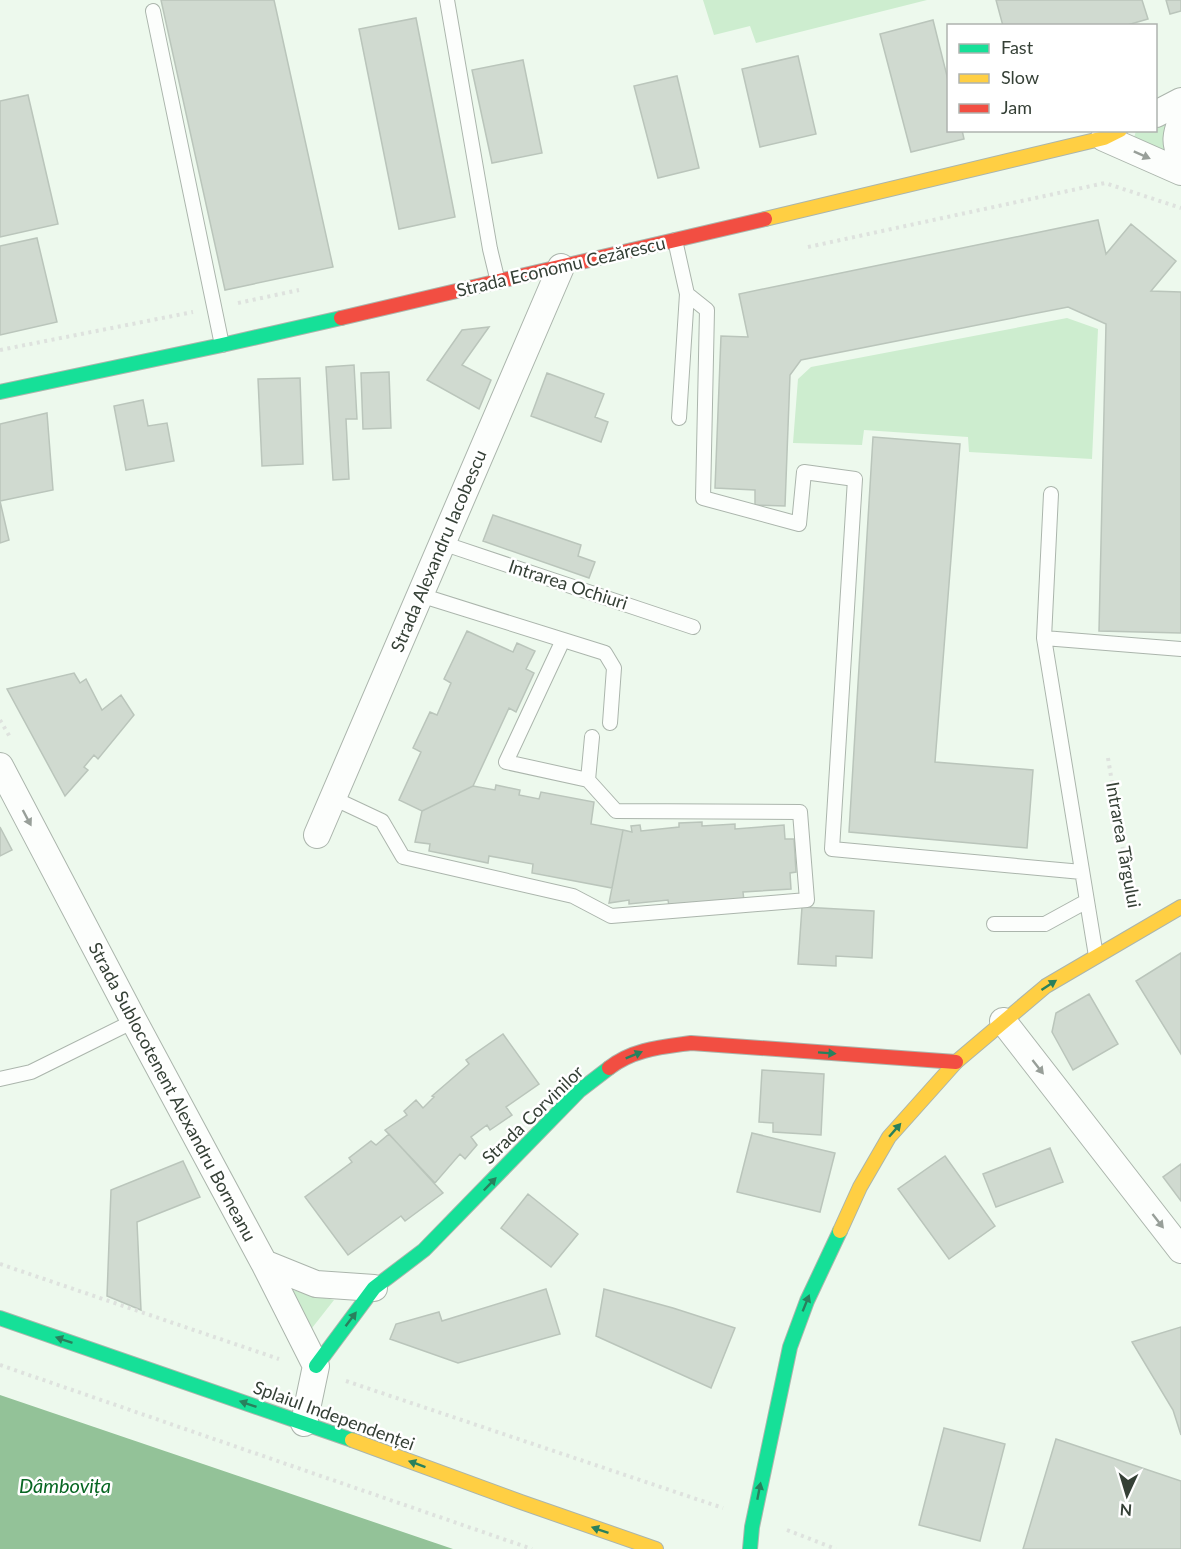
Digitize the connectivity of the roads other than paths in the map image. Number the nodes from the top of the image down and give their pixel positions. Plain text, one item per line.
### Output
1 (447, 0) edge
2 (153, 11) dead end
3 (1181, 101) edge
4 (1157, 113) edge
5 (1181, 121) edge
6 (1112, 134) edge
7 (1181, 156) edge
8 (1181, 172) edge
9 (675, 240) junction
10 (561, 267) junction
11 (498, 282) junction
12 (687, 294) junction
13 (222, 345) junction
14 (0, 392) edge
15 (679, 418) dead end
16 (1051, 494) dead end
17 (442, 543) junction
18 (420, 595) junction
19 (693, 627) dead end
20 (1044, 638) junction
21 (563, 640) junction
22 (1181, 649) edge
23 (610, 723) dead end
24 (592, 737) dead end
25 (0, 766) edge
26 (588, 780) junction
27 (333, 798) junction
28 (317, 835) dead end
29 (1082, 872) junction
30 (1087, 901) junction
31 (1181, 907) edge
32 (994, 924) dead end
33 (1096, 957) junction
34 (134, 1021) junction
35 (1003, 1021) junction
36 (956, 1062) junction
37 (0, 1079) edge
38 (1181, 1250) edge
39 (264, 1263) junction
40 (374, 1288) junction
41 (0, 1318) edge
42 (316, 1368) junction
43 (304, 1423) junction
44 (656, 1549) edge
45 (750, 1549) edge

1 - 11 lane
2 - 13 lane
3 - 4 street
5 - 7 street
6 -> 8 street
6 - 9 street, Strada Economu Cezărescu
9 - 10 street, Strada Economu Cezărescu
9 - 12 lane
10 - 11 street, Strada Economu Cezărescu
10 - 17 street, Strada Alexandru Iacobescu
11 - 13 street, Strada Economu Cezărescu
12 - 15 lane
12 - 29 lane
13 - 14 street, Strada Economu Cezărescu
16 - 20 lane
17 - 18 street, Strada Alexandru Iacobescu
17 - 19 lane, Intrarea Ochiuri
18 - 21 lane
18 - 27 street, Strada Alexandru Iacobescu
20 - 22 lane
20 - 29 lane
21 - 23 lane
21 - 26 lane
24 - 26 lane
25 -> 34 street, Strada Sublocotenent Alexandru Borneanu
26 - 27 lane
27 - 28 street, Strada Alexandru Iacobescu
29 - 30 lane
30 - 32 lane
30 - 33 lane
31 - 33 street
35 -> 33 street
34 - 37 lane
34 - 39 street, Strada Sublocotenent Alexandru Borneanu
35 - 36 street
35 -> 38 street
40 -> 36 street, Strada Corvinilor
45 -> 36 street
39 - 40 street
39 - 42 street, Strada Sublocotenent Alexandru Borneanu
42 -> 40 street, Strada Corvinilor
43 -> 41 street, Splaiul Independenței
42 - 43 street
44 -> 43 street, Splaiul Independenței

